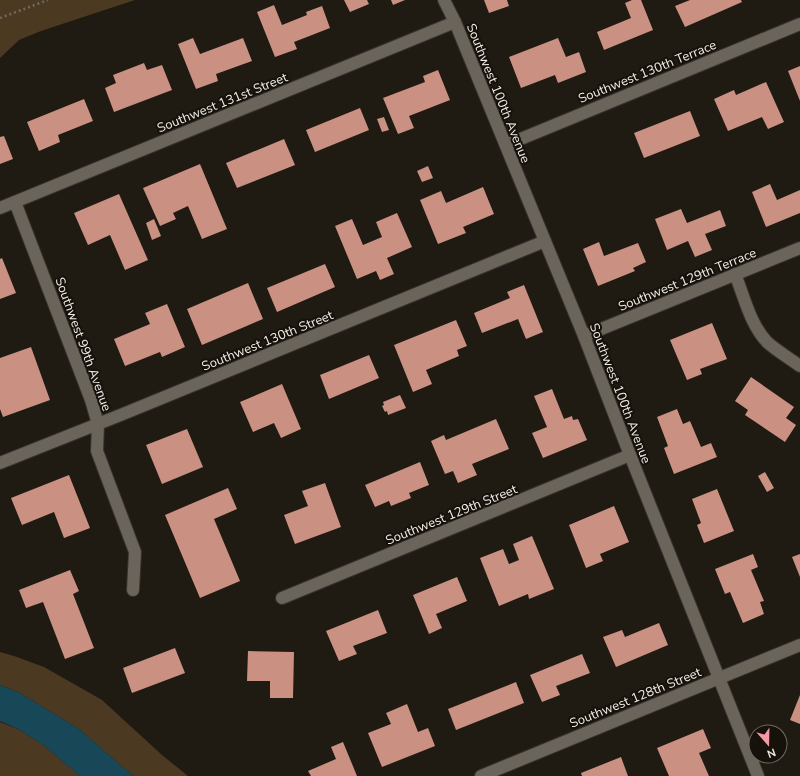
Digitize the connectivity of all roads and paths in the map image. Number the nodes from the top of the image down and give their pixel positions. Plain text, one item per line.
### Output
1 (48, 0) edge
2 (444, 0) edge
3 (0, 18) edge
4 (455, 22) junction
5 (800, 24) edge
6 (506, 145) junction
7 (15, 202) junction
8 (0, 208) edge
9 (545, 241) junction
10 (800, 248) edge
11 (735, 274) junction
12 (584, 336) junction
13 (800, 366) edge
14 (98, 424) junction
15 (630, 456) junction
16 (0, 463) edge
17 (133, 590) dead end
18 (282, 598) dead end
19 (800, 645) edge
20 (720, 678) junction
21 (481, 776) edge
22 (758, 776) edge

1 - 3 path
2 - 4 street, Southwest 100th Avenue
4 - 6 street, Southwest 100th Avenue
4 - 7 street, Southwest 131st Street
5 - 6 street, Southwest 130th Terrace
6 - 9 street, Southwest 100th Avenue
7 - 8 street, Southwest 131st Street
7 - 14 street, Southwest 99th Avenue
9 - 12 street, Southwest 100th Avenue
9 - 14 street, Southwest 130th Street
10 - 11 street, Southwest 129th Terrace
11 - 12 street, Southwest 129th Terrace
11 - 13 street
12 - 15 street, Southwest 100th Avenue
14 - 16 street, Southwest 130th Street
14 - 17 street, Southwest 99th Avenue
15 - 18 street, Southwest 129th Street
15 - 20 street, Southwest 100th Avenue
19 - 20 street, Southwest 128th Street
20 - 21 street, Southwest 128th Street
20 - 22 street, Southwest 100th Avenue

